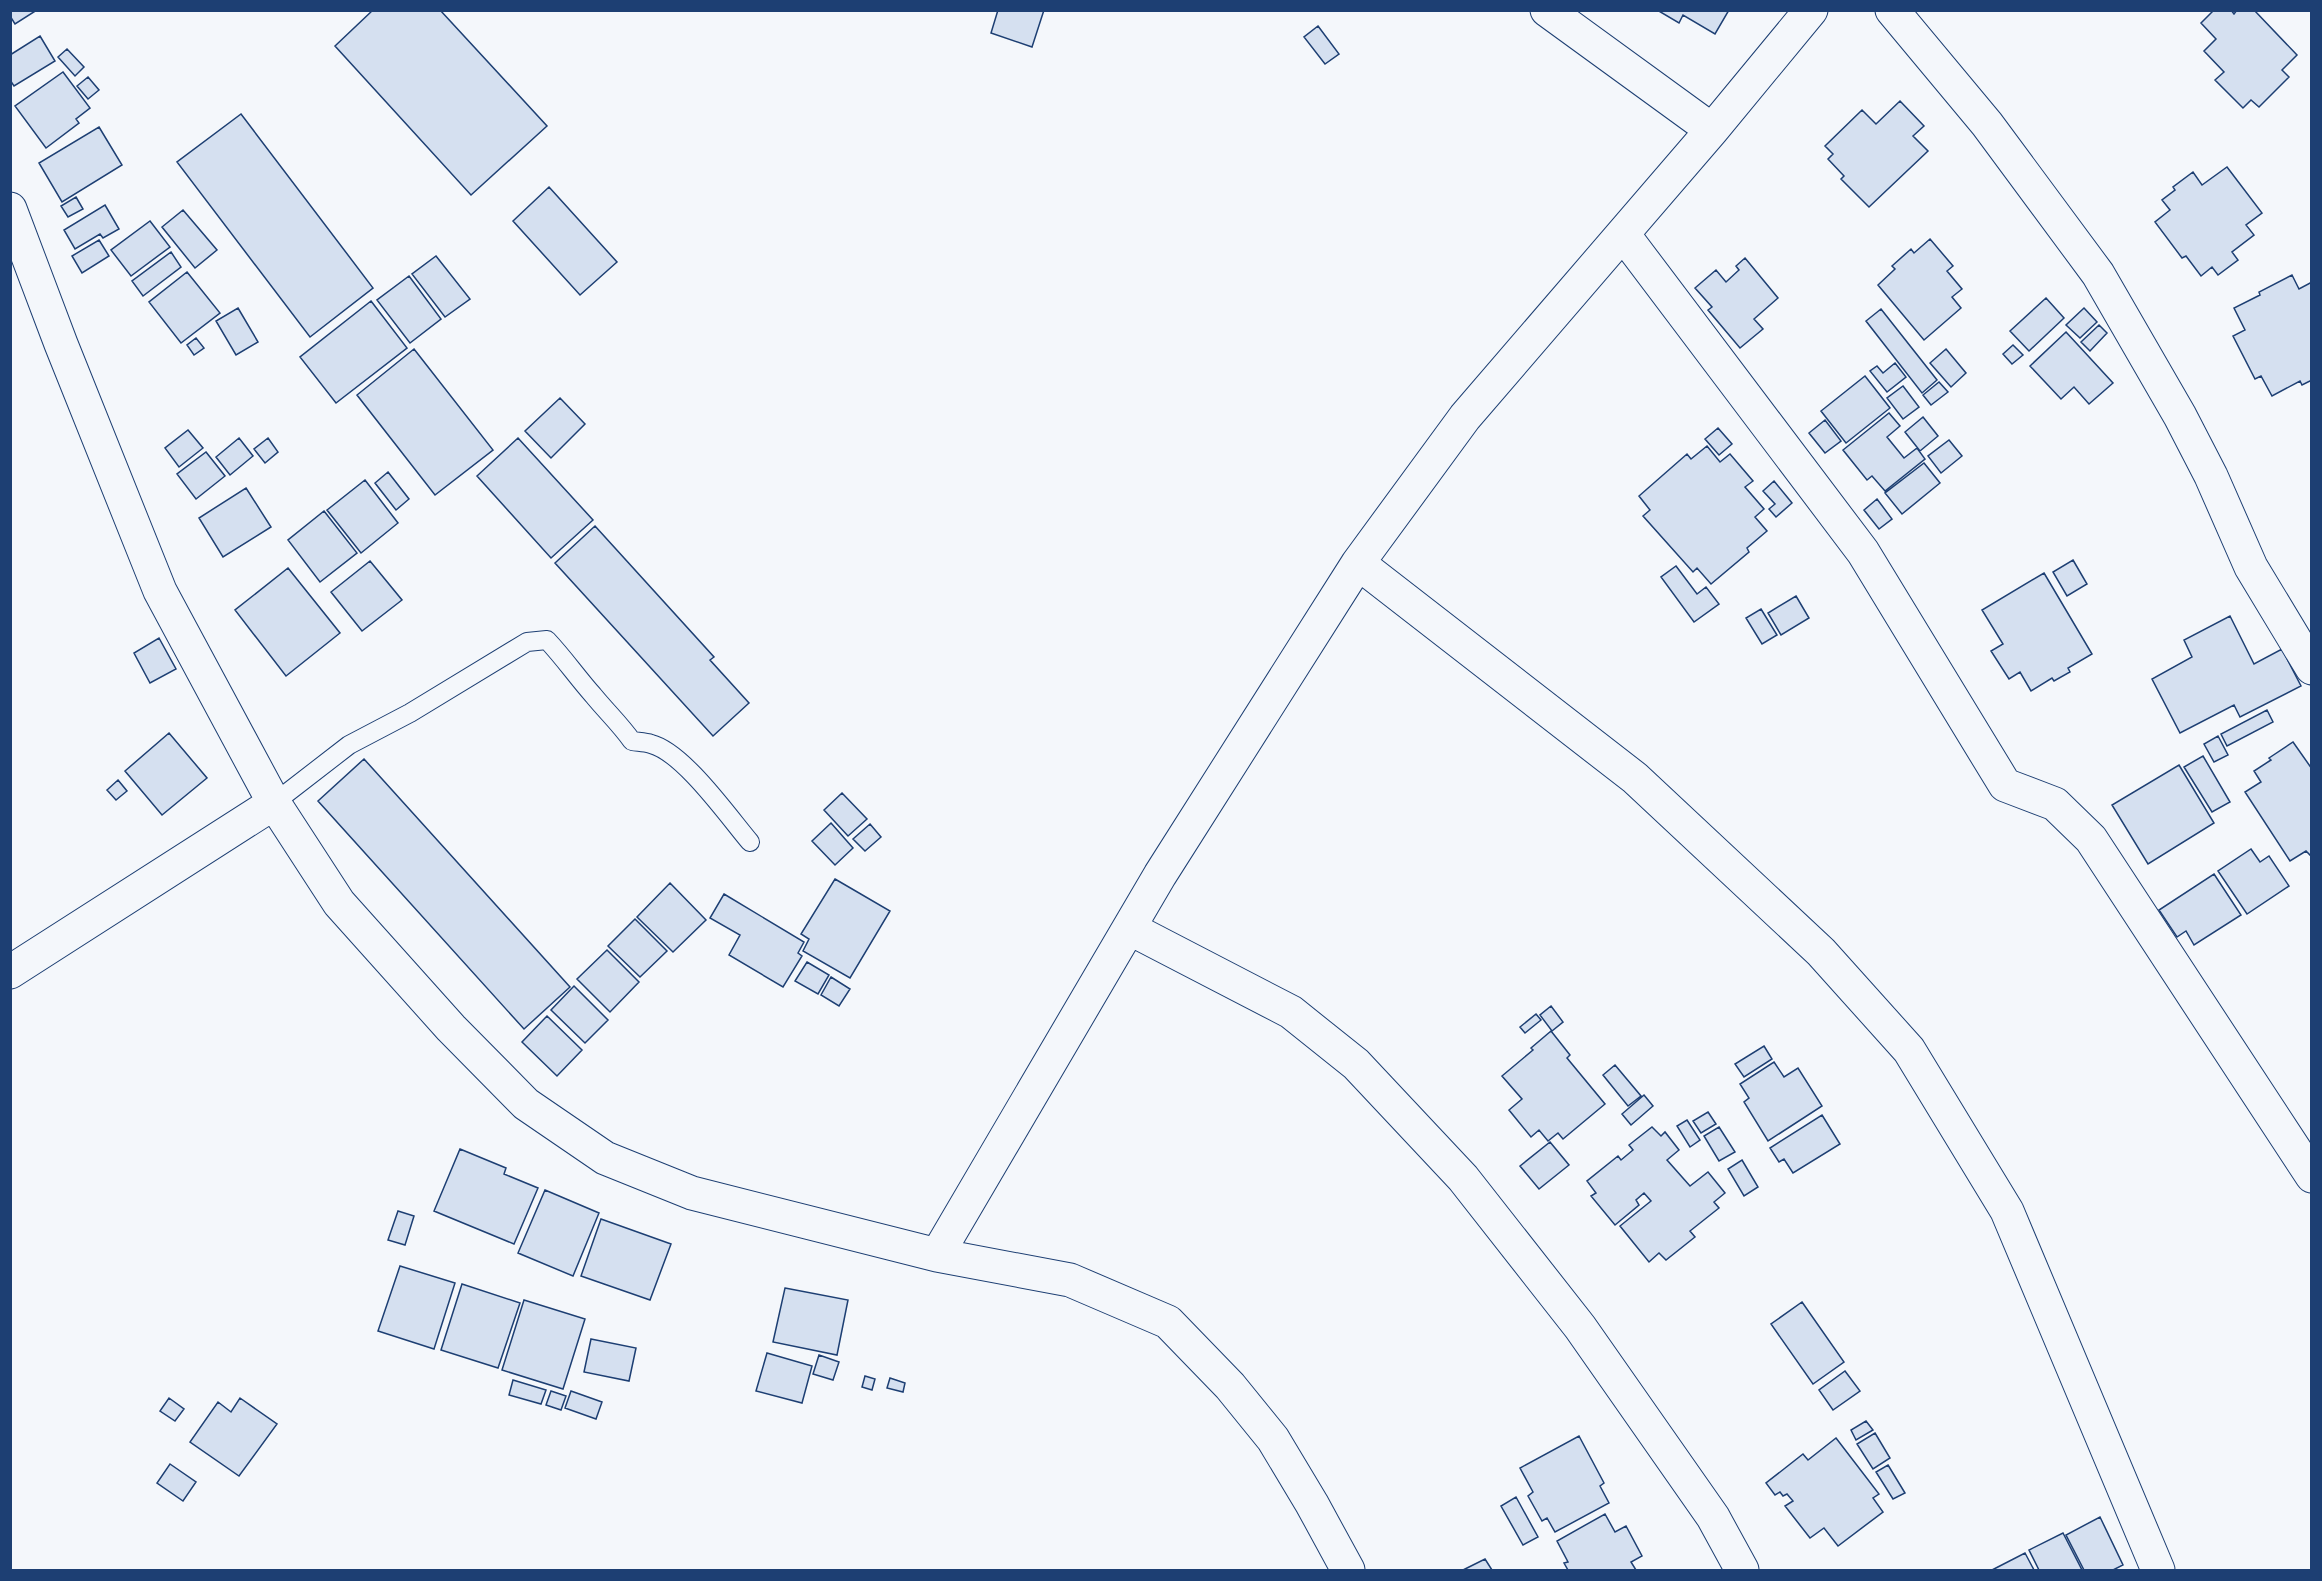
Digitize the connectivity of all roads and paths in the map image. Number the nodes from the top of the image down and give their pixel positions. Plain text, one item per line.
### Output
1 (1547, 10) edge
2 (1810, 10) edge
3 (1892, 10) edge
4 (1712, 130) junction
5 (10, 209) edge
6 (1623, 234) junction
7 (1358, 563) junction
8 (2312, 668) edge
9 (274, 803) junction
10 (750, 842) dead end
11 (1129, 928) junction
12 (10, 972) edge
13 (2312, 1176) edge
14 (937, 1255) junction
15 (1348, 1570) edge
16 (1742, 1570) edge
17 (2158, 1570) edge

1 - 4 street
2 - 4 street
3 - 8 street
4 - 6 street
5 - 9 street
6 - 7 street
6 - 13 street
7 - 11 street
7 - 17 street
9 - 10 lane
9 - 12 street
9 - 14 street
11 - 14 street
11 - 16 street
14 - 15 street

